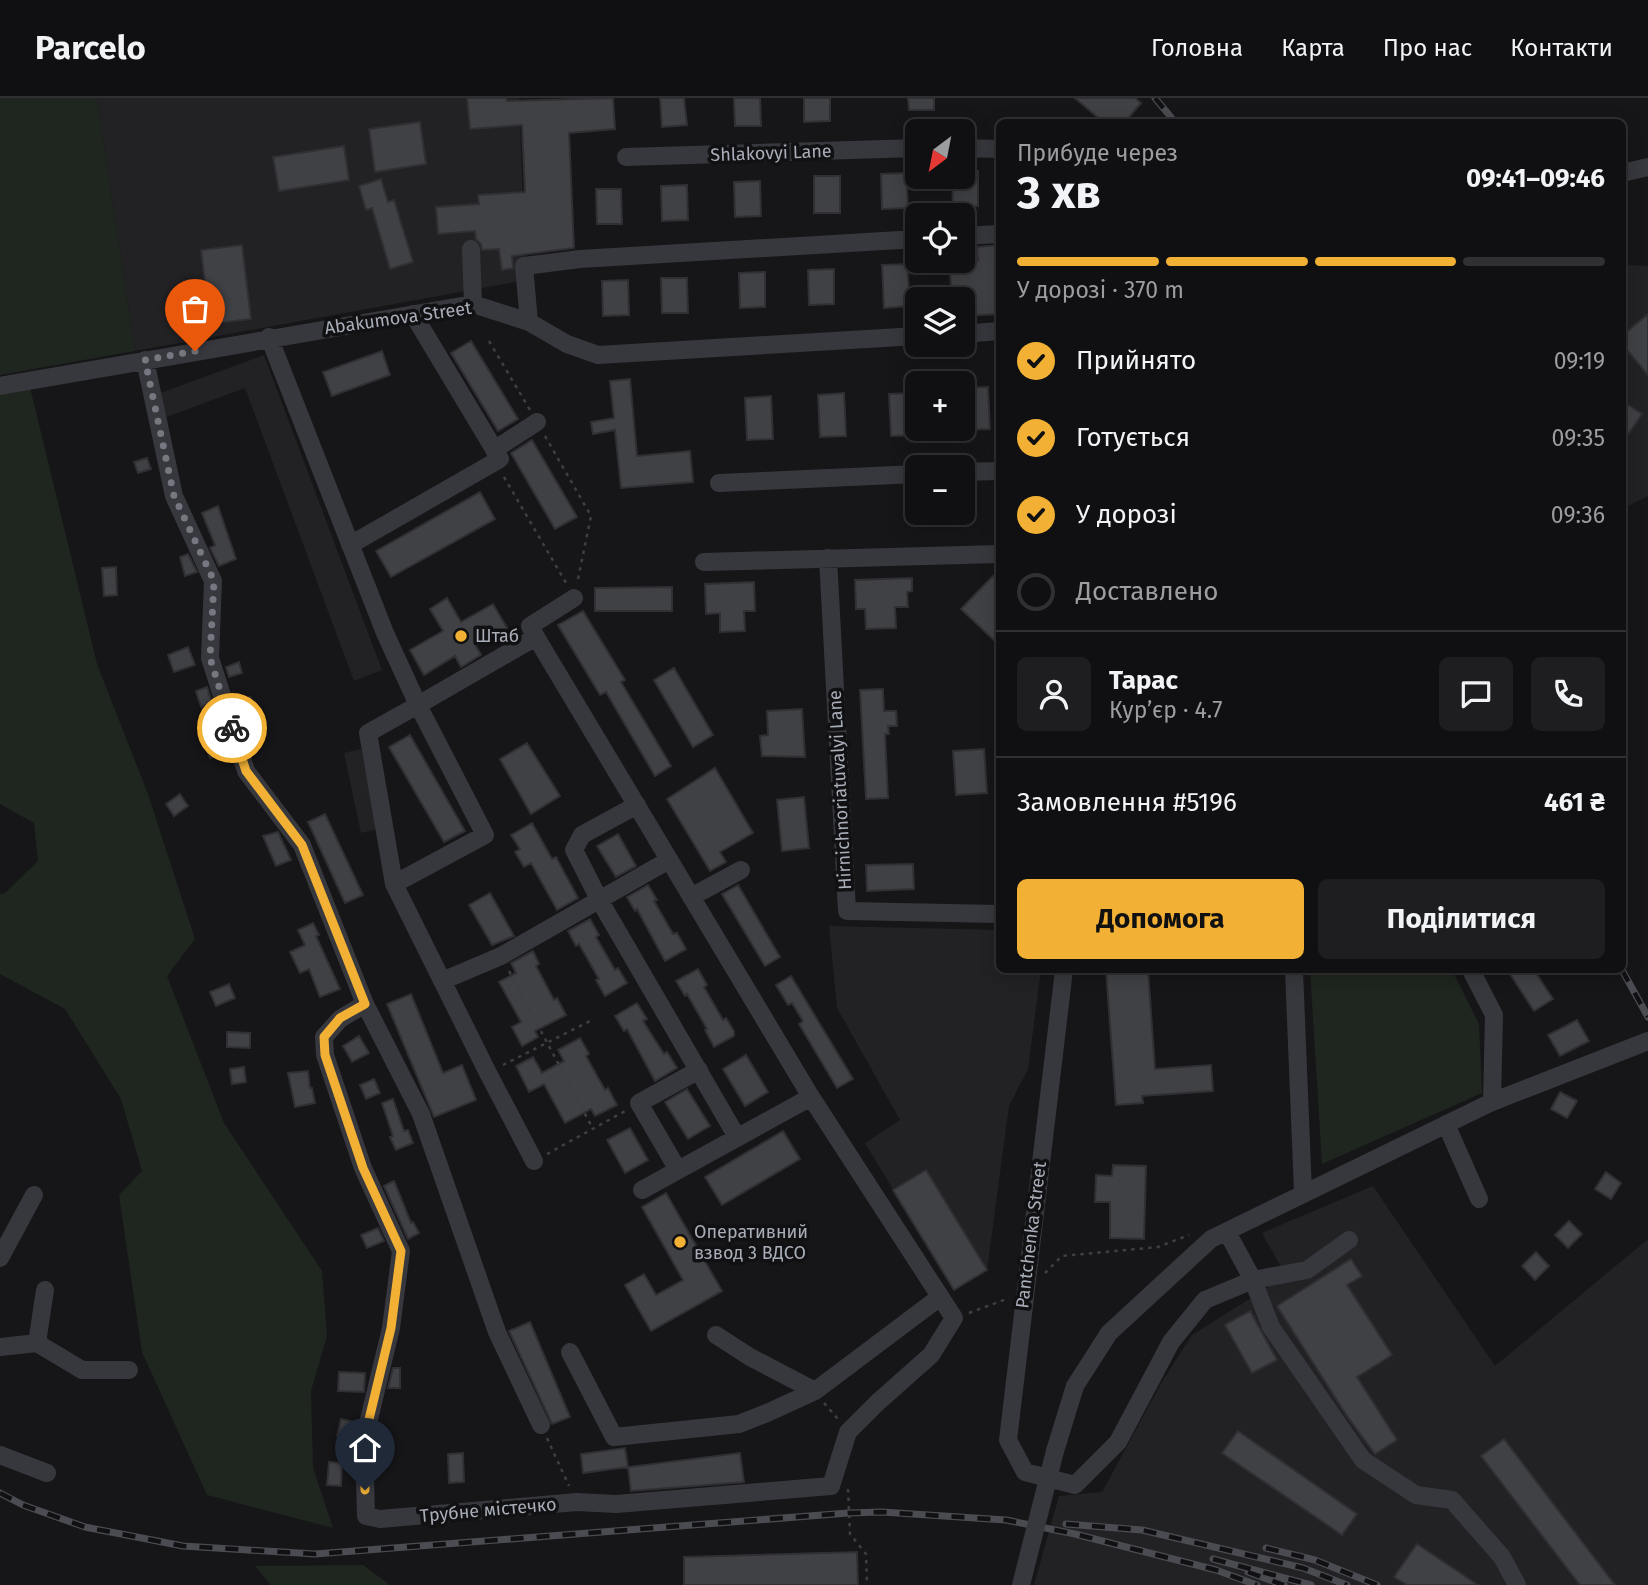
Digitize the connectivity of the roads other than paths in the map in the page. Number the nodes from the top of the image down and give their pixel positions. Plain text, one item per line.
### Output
1 (905, 148) edge
2 (975, 148) edge
3 (996, 149) edge
4 (625, 157) dead end
5 (1648, 167) edge
6 (1626, 172) edge
7 (996, 234) edge
8 (975, 235) edge
9 (905, 240) edge
10 (471, 249) dead end
11 (473, 304) junction
12 (413, 314) junction
13 (529, 323) junction
14 (996, 331) edge
15 (975, 333) edge
16 (269, 337) junction
17 (905, 337) edge
18 (145, 360) junction
19 (0, 386) edge
20 (537, 422) road end
21 (495, 456) junction
22 (996, 471) edge
23 (975, 472) edge
24 (905, 475) edge
25 (719, 483) dead end
26 (350, 545) junction
27 (996, 554) edge
28 (828, 558) junction
29 (704, 562) dead end
30 (574, 597) road end
31 (536, 637) junction
32 (418, 705) junction
33 (636, 805) junction
34 (669, 860) junction
35 (741, 870) dead end
36 (394, 884) junction
37 (691, 897) junction
38 (600, 901) junction
39 (996, 914) edge
40 (1064, 973) edge
41 (1294, 973) edge
42 (1473, 973) edge
43 (442, 981) junction
44 (365, 1004) junction
45 (1648, 1041) edge
46 (699, 1070) junction
47 (811, 1097) junction
48 (1492, 1102) junction
49 (1446, 1124) junction
50 (737, 1137) junction
51 (534, 1161) road end
52 (678, 1170) junction
53 (642, 1190) dead end
54 (1303, 1193) junction
55 (34, 1195) dead end
56 (1479, 1199) dead end
57 (1219, 1236) junction
58 (1349, 1240) dead end
59 (0, 1258) edge
60 (1253, 1280) junction
61 (45, 1290) dead end
62 (940, 1297) junction
63 (716, 1335) dead end
64 (37, 1343) junction
65 (0, 1347) edge
66 (570, 1352) dead end
67 (129, 1370) dead end
68 (814, 1391) junction
69 (541, 1426) road end
70 (0, 1455) edge
71 (47, 1473) dead end
72 (1021, 1585) edge
73 (1517, 1585) edge

1 - 4 street, Shlakovyi Lane
2 - 3 street
5 - 6 street
7 - 8 street
9 - 13 street
10 - 11 street
11 - 12 street, Abakumova Street
11 - 13 street, Abakumova Street
12 - 16 street, Abakumova Street
12 - 21 street
13 - 17 street, Abakumova Street
14 - 15 street
16 - 18 street, Abakumova Street
16 - 26 street
18 - 19 street, Abakumova Street
18 - 44 street
20 - 21 street
21 - 26 street
22 - 23 street
24 - 25 street
26 - 32 street
27 - 28 street
28 - 29 street
28 - 39 street, Hirnichnoriatuvalyi Lane
30 - 31 street
31 - 32 street
31 - 33 street
32 - 36 street
32 - 36 street
33 - 34 street
33 - 38 street
34 - 37 street
34 - 38 street
35 - 37 street
36 - 43 street
37 - 47 street
38 - 43 street
38 - 46 street
40 - 60 street, Pantchenka Street
41 - 54 street
42 - 48 street
43 - 51 street
44 - 62 street, Трубне містечко
44 - 69 street
45 - 48 street
46 - 50 street
46 - 52 street
47 - 50 street
47 - 62 street
48 - 49 street
49 - 54 street
49 - 56 street
50 - 52 street
52 - 53 street
54 - 57 street
55 - 59 street
57 - 60 street
57 - 72 street, bridge
58 - 60 street
60 - 73 street
61 - 64 street
62 - 68 street
63 - 68 street
64 - 65 street
64 - 67 street
66 - 68 street
70 - 71 street

